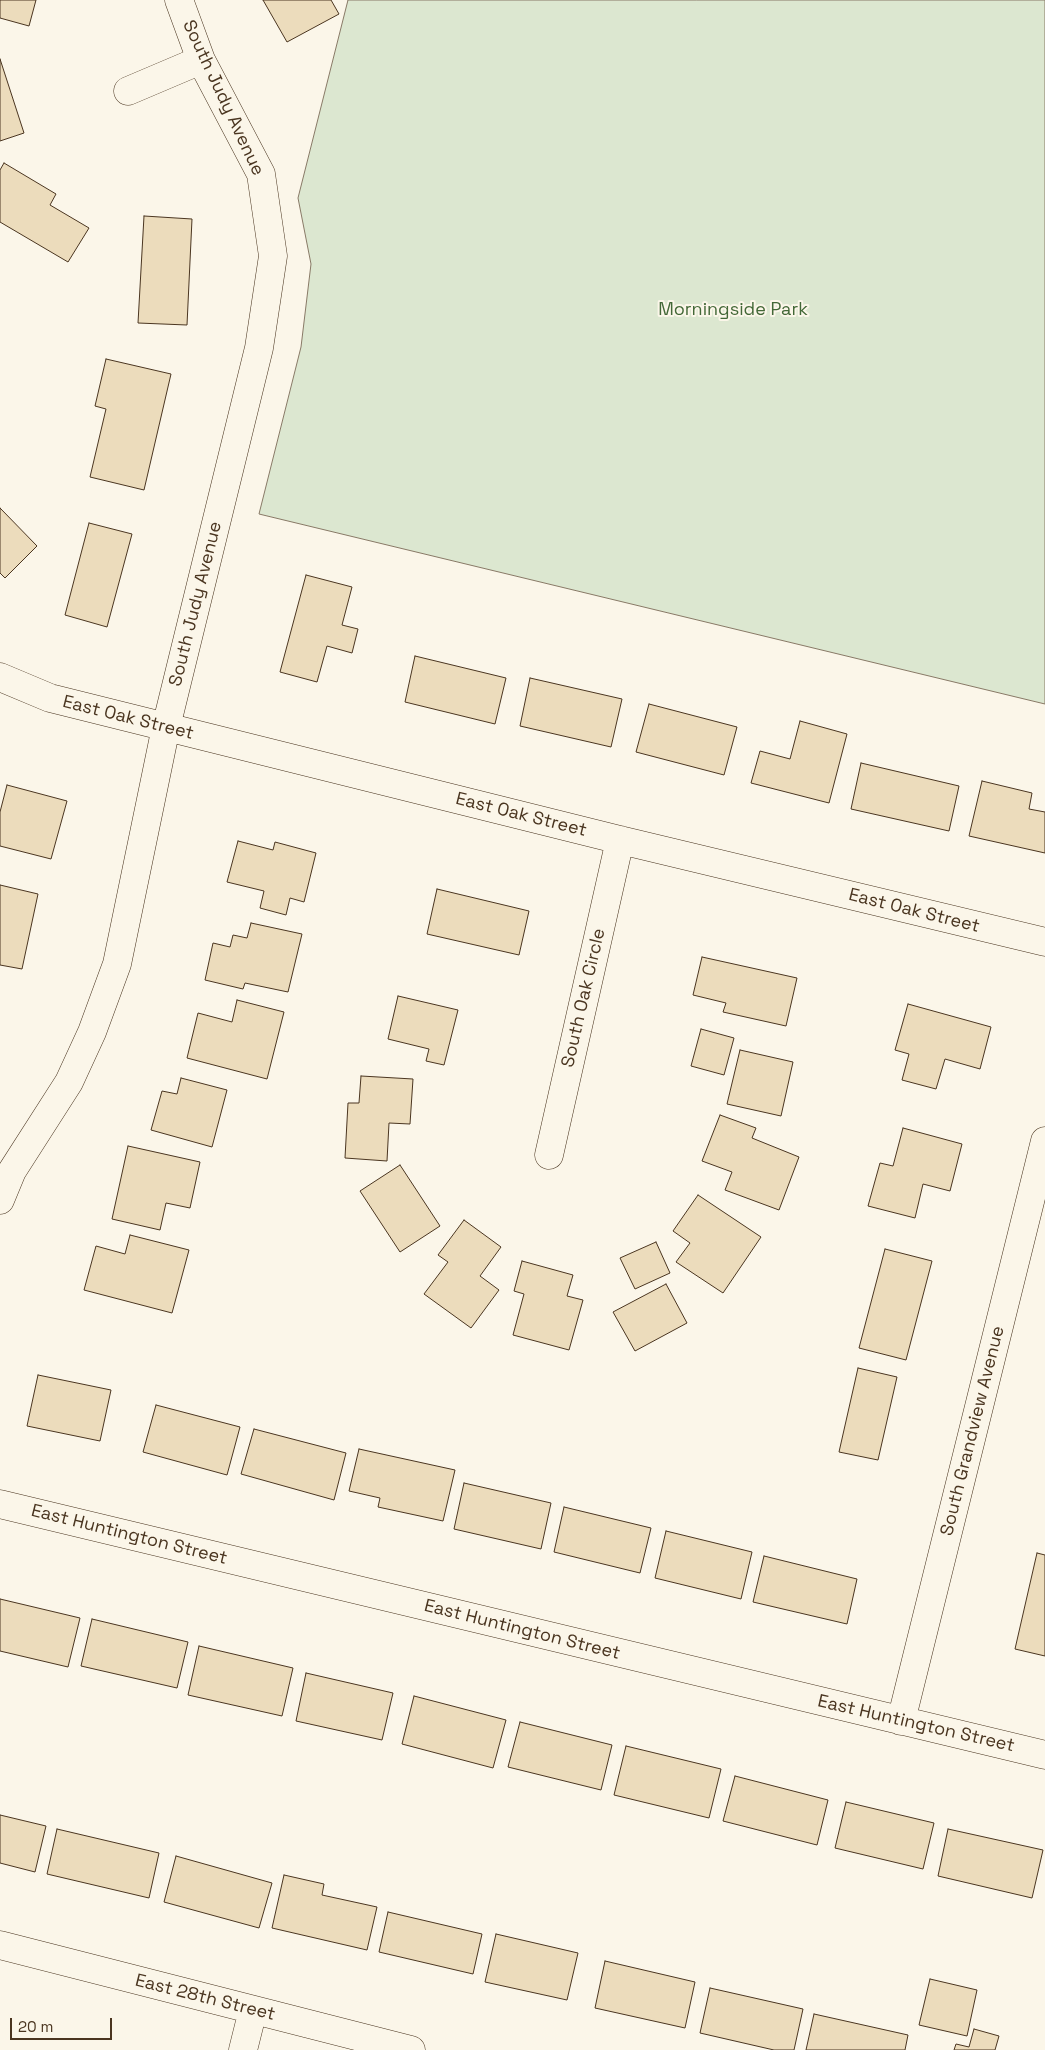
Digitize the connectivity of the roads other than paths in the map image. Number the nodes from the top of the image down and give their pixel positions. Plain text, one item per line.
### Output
1 (179, 0) edge
2 (201, 60) junction
3 (128, 91) dead end
4 (0, 677) edge
5 (166, 727) junction
6 (620, 840) junction
7 (1045, 942) edge
8 (1045, 1141) edge
9 (549, 1155) dead end
10 (0, 1200) edge
11 (0, 1504) edge
12 (901, 1721) junction
13 (1045, 1755) edge
14 (0, 1945) edge
15 (253, 2010) junction
16 (243, 2050) edge
17 (411, 2050) edge

1 - 2 street, South Judy Avenue
2 - 3 street
2 - 5 street, South Judy Avenue
4 - 5 street, East Oak Street
5 - 6 street, East Oak Street
5 - 10 street, South Judy Avenue
6 - 7 street, East Oak Street
6 - 9 street, South Oak Circle
8 - 12 street, South Grandview Avenue
11 - 12 street, East Huntington Street
12 - 13 street, East Huntington Street
14 - 15 street, East 28th Street
15 - 16 street
15 - 17 street, East 28th Street

